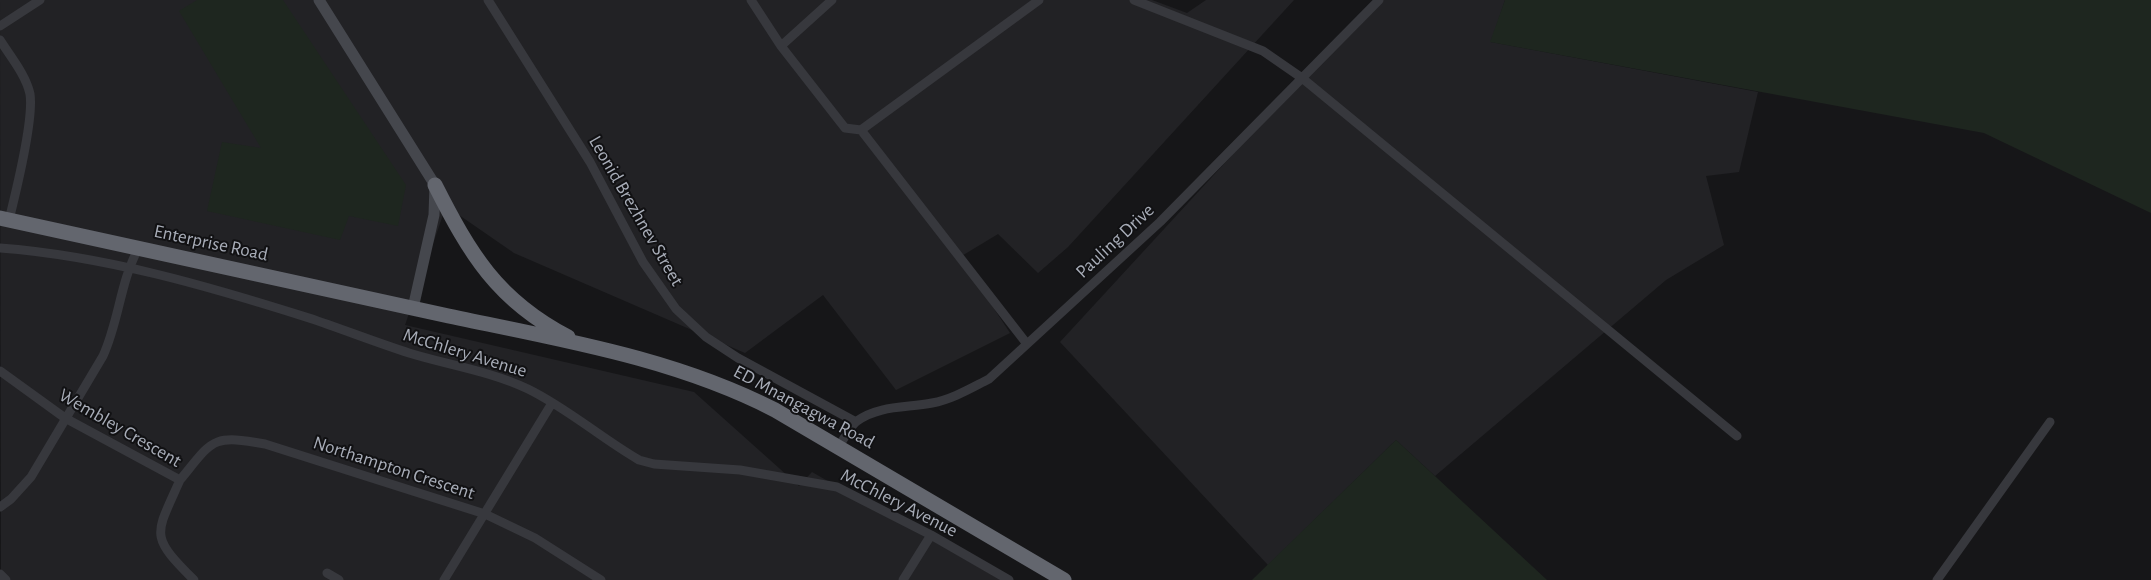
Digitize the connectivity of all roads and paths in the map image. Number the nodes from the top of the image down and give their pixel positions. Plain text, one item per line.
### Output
1 (40, 0) edge
2 (319, 0) edge
3 (488, 0) edge
4 (751, 0) edge
5 (831, 0) edge
6 (1039, 0) edge
7 (1134, 0) edge
8 (1378, 0) edge
9 (0, 26) edge
10 (0, 40) edge
11 (781, 46) junction
12 (1302, 78) junction
13 (861, 130) junction
14 (435, 185) junction
15 (4, 219) edge
16 (0, 248) edge
17 (138, 249) junction
18 (128, 267) junction
19 (413, 308) junction
20 (1027, 344) junction
21 (585, 345) junction
22 (0, 371) edge
23 (552, 403) junction
24 (65, 418) junction
25 (856, 422) junction
26 (2050, 422) dead end
27 (1737, 436) dead end
28 (839, 446) junction
29 (180, 480) junction
30 (0, 508) edge
31 (485, 514) junction
32 (930, 535) junction
33 (327, 573) dead end
34 (0, 574) edge
35 (6, 580) edge
36 (194, 580) edge
37 (339, 580) edge
38 (444, 580) edge
39 (601, 580) edge
40 (903, 580) edge
41 (1008, 580) edge
42 (1064, 580) edge
43 (1937, 580) edge

1 - 9 street
2 - 14 main road
3 - 25 street, Leonid Brezhnev Street
4 - 11 street
5 - 11 street
6 - 13 street
7 - 12 street
8 - 12 street, Pauling Drive
10 - 15 street
11 - 13 street
12 - 20 street, Pauling Drive
12 - 27 street
13 - 20 street
14 - 19 main road
14 - 21 highway
15 - 17 highway, Enterprise Road
16 - 18 street, McChlery Avenue
17 - 18 street
17 - 19 highway, Enterprise Road
18 - 23 street, McChlery Avenue
18 - 24 street
19 - 21 highway, ED Mnangagwa Road
20 - 25 street, Pauling Drive
21 - 28 highway, ED Mnangagwa Road
22 - 24 street, Wembley Crescent
23 - 31 street
23 - 32 street, McChlery Avenue
24 - 29 street, Wembley Crescent
24 - 30 street
25 - 28 street
26 - 43 street
28 - 42 highway, ED Mnangagwa Road
29 - 31 street, Northampton Crescent
29 - 36 street, Wembley Crescent
31 - 38 street
31 - 39 street, Northampton Crescent
32 - 40 street
32 - 41 street, McChlery Avenue
33 - 37 street
34 - 35 street

